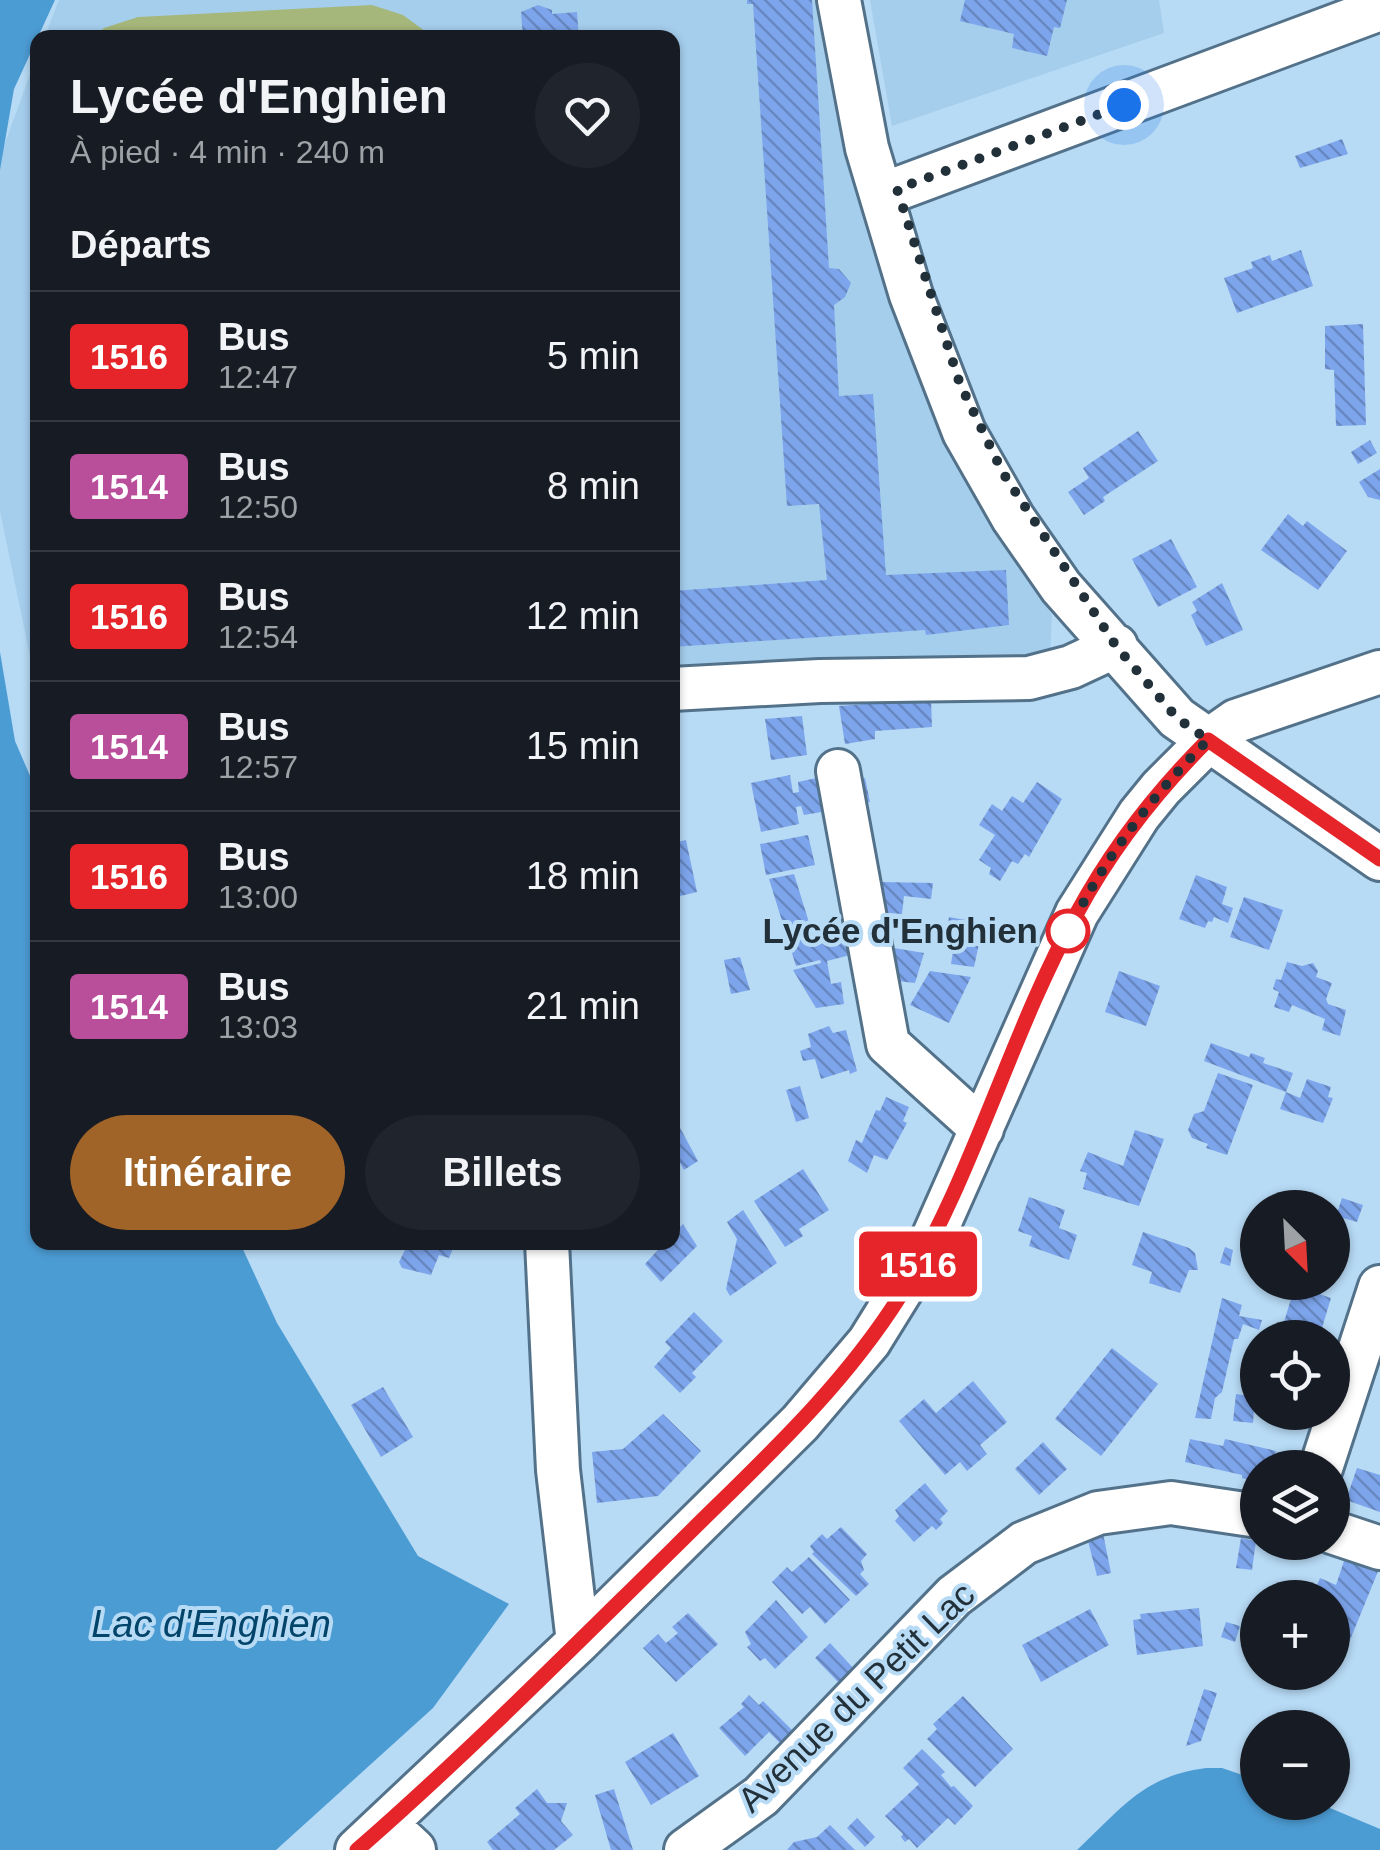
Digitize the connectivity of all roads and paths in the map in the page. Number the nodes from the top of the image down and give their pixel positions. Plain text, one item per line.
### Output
1 (839, 0) edge
2 (854, 0) edge
3 (1380, 9) edge
4 (897, 189) junction
5 (1116, 646) junction
6 (1380, 672) edge
7 (680, 689) edge
8 (1208, 740) junction
9 (838, 771) dead end
10 (1380, 860) edge
11 (982, 1129) junction
12 (547, 1250) edge
13 (1380, 1287) edge
14 (1327, 1450) edge
15 (1240, 1513) edge
16 (1350, 1538) edge
17 (1380, 1548) edge
18 (578, 1642) junction
19 (386, 1841) edge
20 (686, 1850) edge

1 - 5 street
2 - 4 street
3 - 4 street
4 - 5 street
5 - 7 street
5 - 8 street
6 - 8 street
8 - 10 street
8 - 11 street
9 - 11 street
11 - 18 street
12 - 18 street
13 - 14 street
15 - 20 street, Avenue du Petit Lac
16 - 17 street
18 - 19 street

